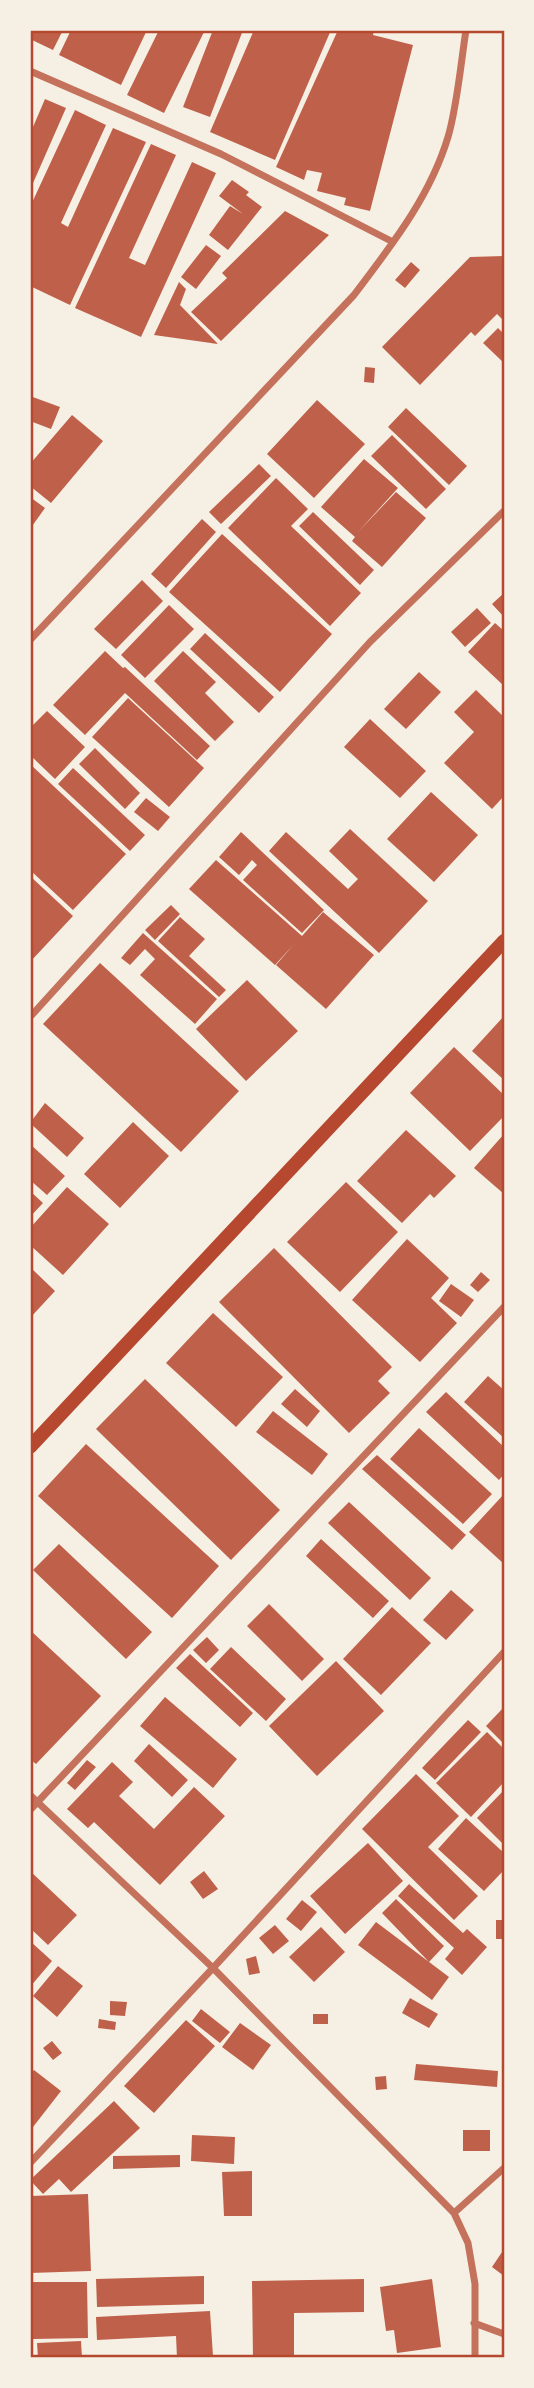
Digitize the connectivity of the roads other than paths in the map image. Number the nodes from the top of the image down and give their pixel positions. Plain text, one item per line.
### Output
1 (466, 30) edge
2 (30, 71) edge
3 (393, 242) junction
4 (504, 511) edge
5 (30, 640) edge
6 (504, 941) edge
7 (30, 1017) edge
8 (504, 1307) edge
9 (30, 1447) edge
10 (504, 1652) edge
11 (30, 1795) edge
12 (37, 1802) junction
13 (30, 1810) edge
14 (213, 1968) junction
15 (30, 2163) edge
16 (504, 2168) edge
17 (454, 2214) junction
18 (474, 2323) junction
19 (504, 2334) edge
20 (475, 2358) edge

1 - 3 street
2 - 3 street
3 - 5 street
4 - 7 street
6 - 9 main road
8 - 12 street
10 - 14 street
11 - 12 street
12 - 13 street
12 - 14 street
14 - 15 street
14 - 17 street
16 - 17 street
17 - 18 street
18 - 19 street
18 - 20 street

